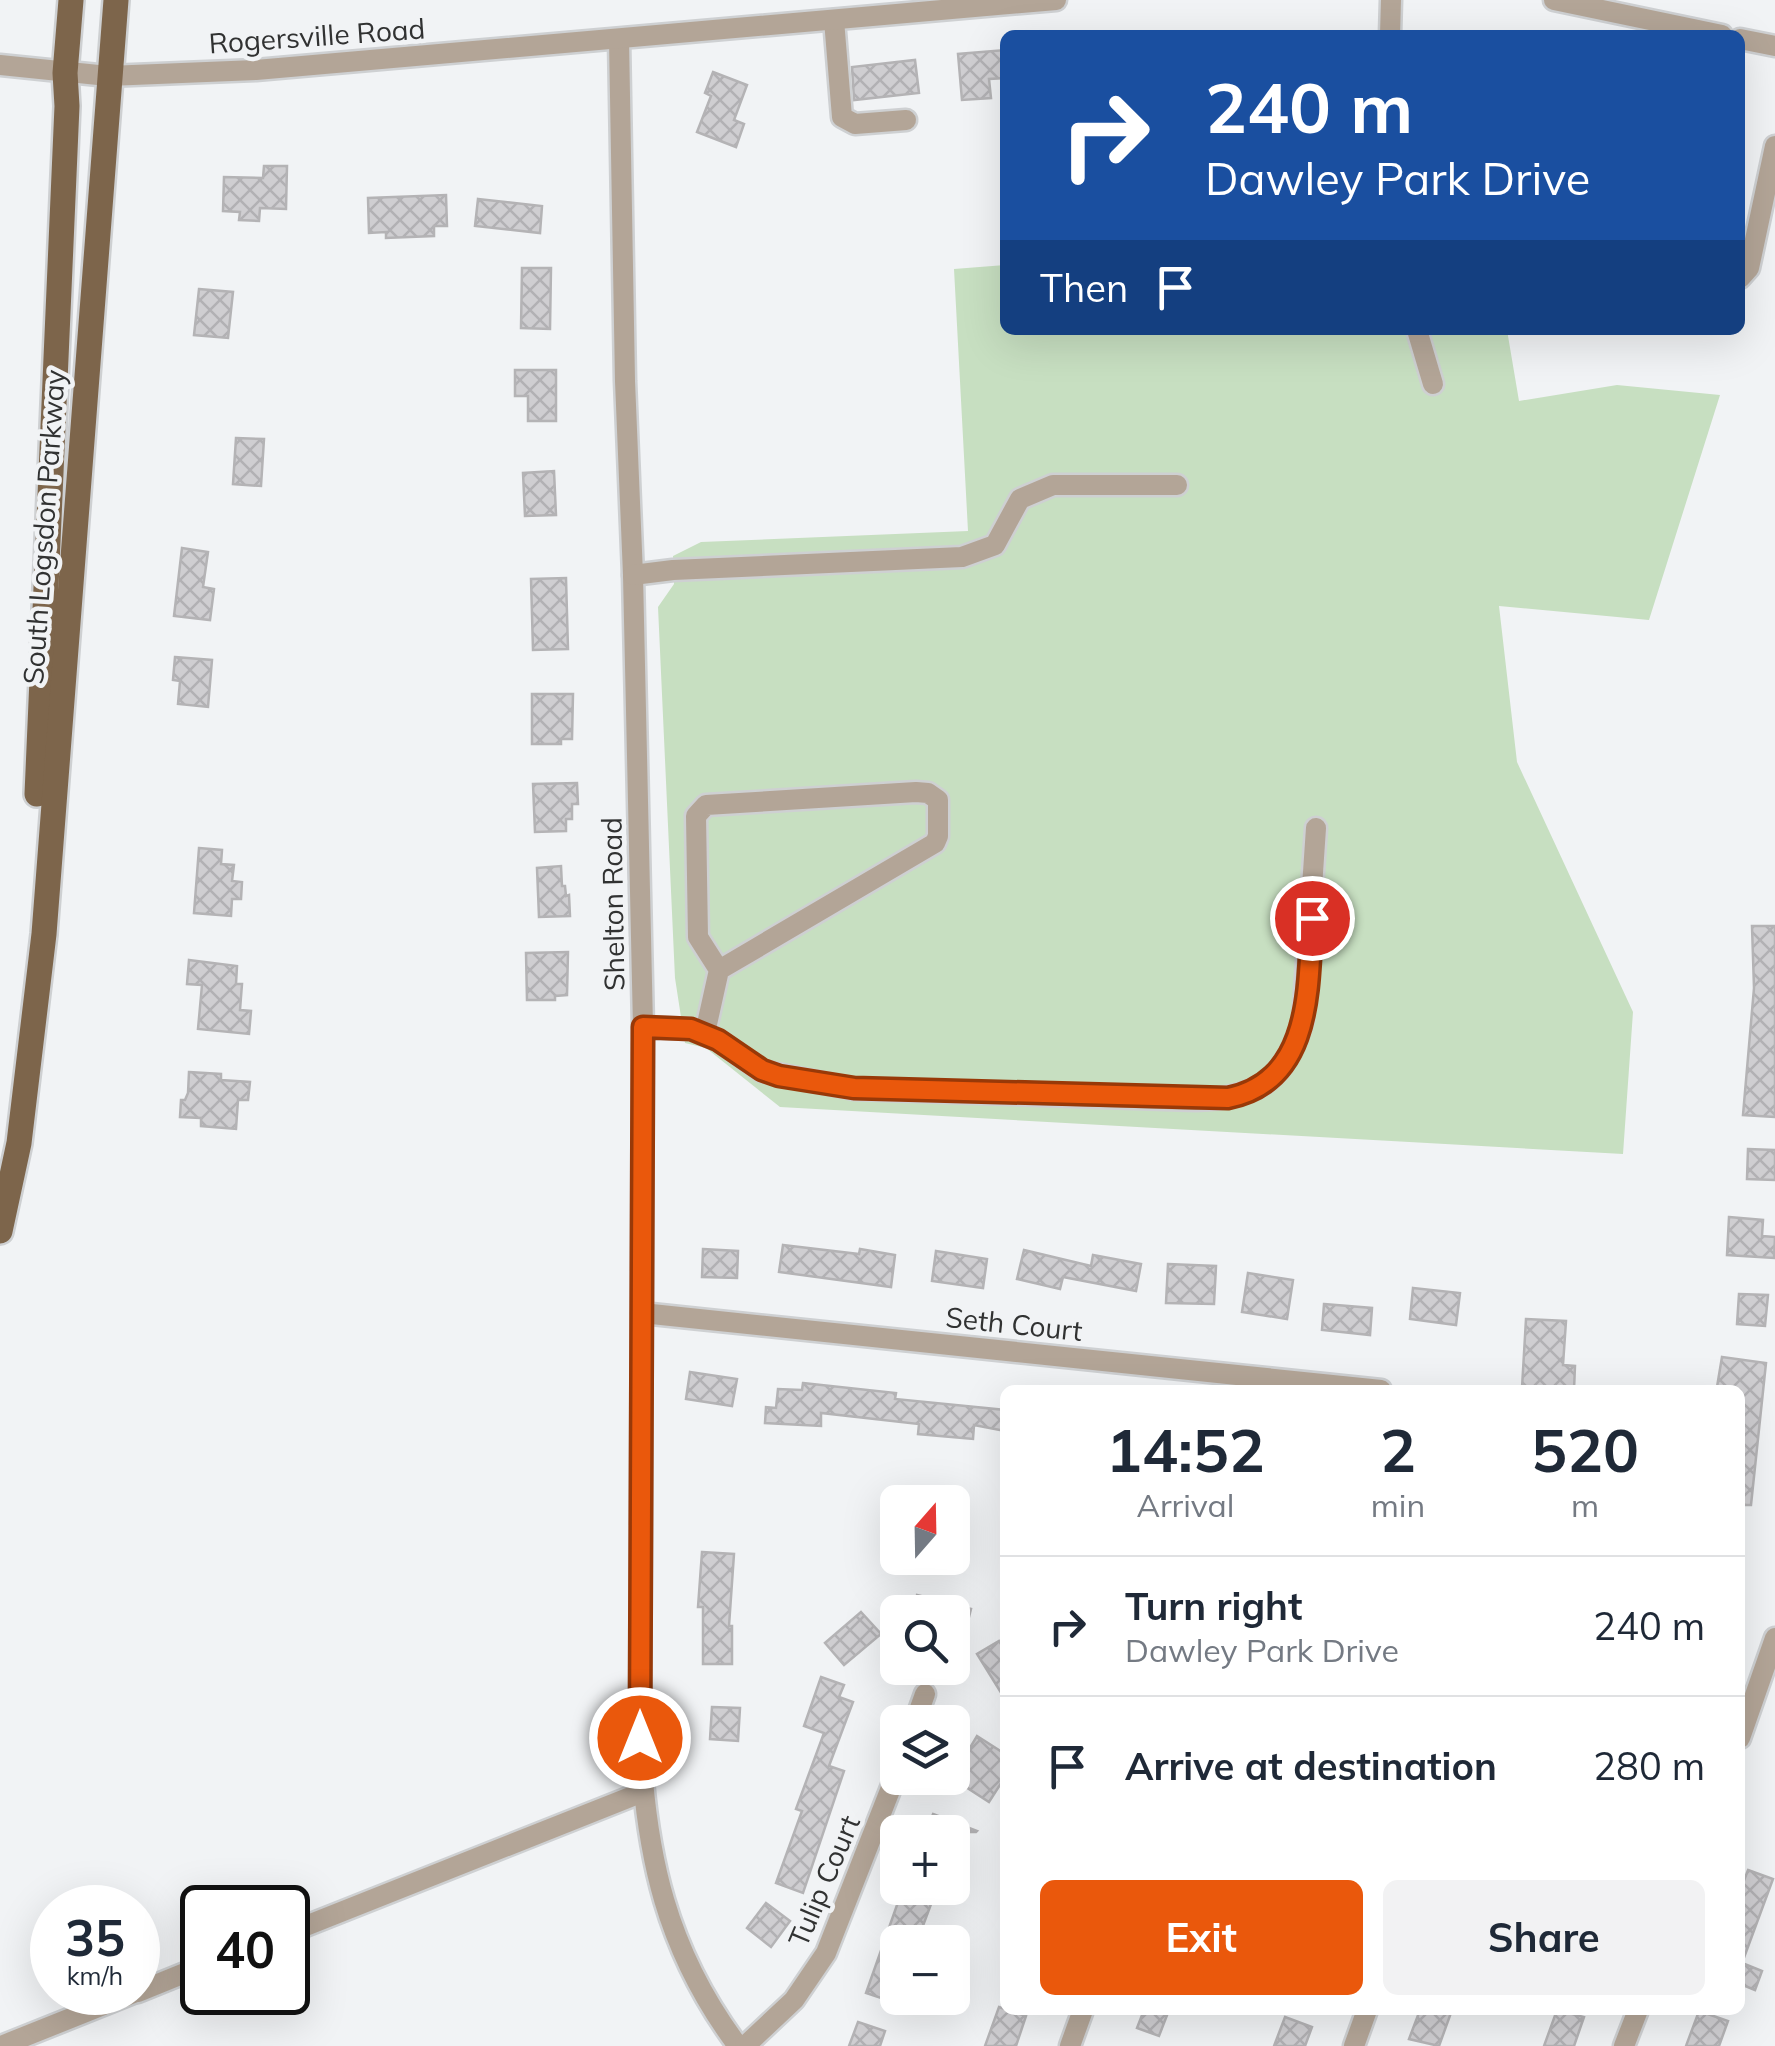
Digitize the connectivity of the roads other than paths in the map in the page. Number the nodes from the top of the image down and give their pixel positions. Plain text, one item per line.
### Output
1 (72, 0) edge
2 (116, 0) edge
3 (1056, 0) edge
4 (1391, 0) edge
5 (1554, 0) edge
6 (897, 7) edge
7 (834, 20) junction
8 (1390, 30) edge
9 (1698, 30) edge
10 (620, 39) junction
11 (1745, 40) edge
12 (1775, 46) edge
13 (1, 66) edge
14 (65, 73) junction
15 (108, 76) junction
16 (906, 120) dead end
17 (1775, 146) edge
18 (1745, 272) edge
19 (1418, 335) edge
20 (1433, 384) dead end
21 (1177, 485) dead end
22 (633, 575) junction
23 (1316, 828) dead end
24 (718, 970) junction
25 (643, 1027) junction
26 (706, 1034) junction
27 (30, 1058) junction
28 (0, 1231) edge
29 (642, 1312) junction
30 (1334, 1385) edge
31 (1775, 1638) edge
32 (925, 1694) dead end
33 (921, 1705) edge
34 (1745, 1724) edge
35 (642, 1792) junction
36 (889, 1795) edge
37 (310, 1923) edge
38 (79, 2015) edge
39 (1081, 2015) edge
40 (1365, 2015) edge
41 (1636, 2015) edge
42 (1, 2046) edge
43 (742, 2046) edge
44 (1070, 2046) edge
45 (1354, 2046) edge
46 (1624, 2046) edge

1 - 14 main road, South Logsdon Parkway
2 - 15 main road, South Logsdon Parkway
3 - 6 street, Rogersville Road
4 - 8 street
5 - 9 street
6 - 7 street, Rogersville Road
7 - 10 street, Rogersville Road
7 - 16 street
10 - 15 street, Rogersville Road
10 - 22 street, Shelton Road
11 - 12 street
13 - 14 street, Rogersville Road
14 - 15 street, Rogersville Road
14 - 27 main road, South Logsdon Parkway
15 - 27 main road, South Logsdon Parkway
17 - 18 street
19 - 20 street
21 - 22 street
22 - 25 street, Shelton Road
23 - 26 street
24 - 24 street
24 - 26 street
25 - 26 street
25 - 29 street, Shelton Road
27 - 28 main road, South Logsdon Parkway
29 - 30 street, Seth Court
29 - 35 street, Shelton Road
31 - 34 street
32 - 33 street
35 - 37 street
35 - 43 street, Shelton Road
36 - 43 street, Tulip Court
38 - 42 street
39 - 44 street
40 - 45 street
41 - 46 street

